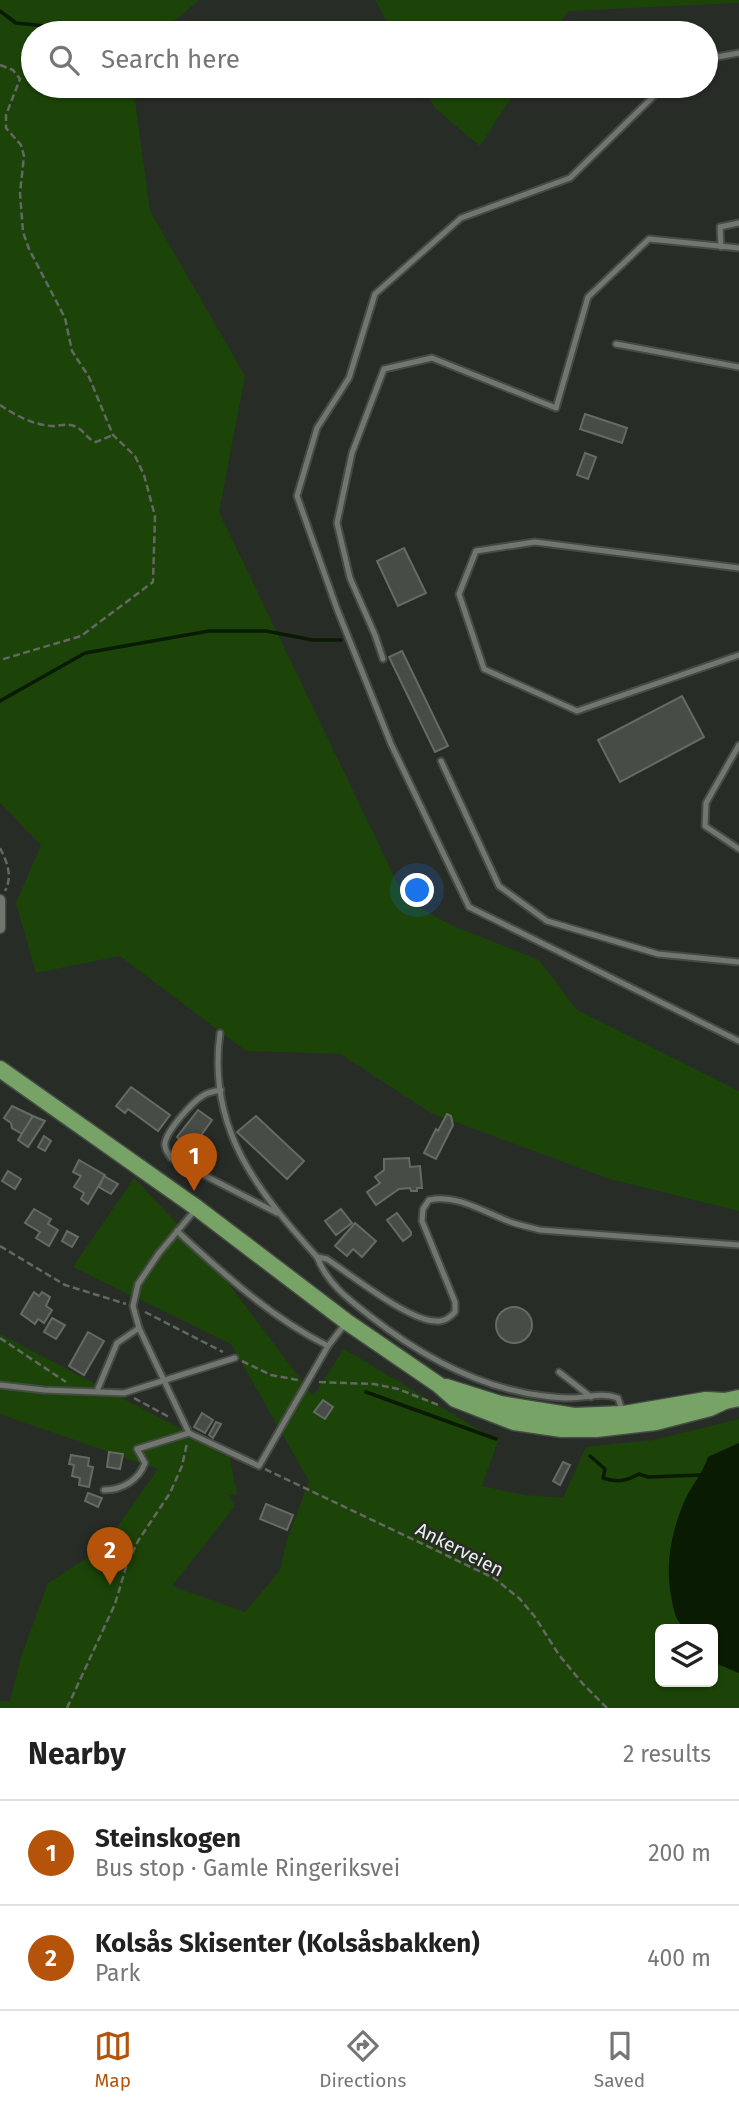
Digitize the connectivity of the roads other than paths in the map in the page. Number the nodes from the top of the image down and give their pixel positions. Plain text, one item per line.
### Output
1 (739, 53) edge
2 (718, 57) edge
3 (652, 98) edge
4 (739, 223) edge
5 (721, 247) junction
6 (739, 248) edge
7 (616, 344) dead end
8 (739, 367) edge
9 (739, 568) edge
10 (739, 656) edge
11 (383, 659) dead end
12 (739, 745) edge
13 (441, 761) dead end
14 (739, 849) edge
15 (0, 900) edge
16 (0, 928) edge
17 (739, 962) edge
18 (220, 1033) dead end
19 (739, 1041) edge
20 (0, 1069) edge
21 (221, 1090) junction
22 (197, 1208) junction
23 (279, 1214) junction
24 (177, 1231) junction
25 (739, 1245) edge
26 (317, 1257) junction
27 (347, 1322) junction
28 (139, 1328) junction
29 (328, 1346) junction
30 (235, 1358) road end
31 (559, 1372) dead end
32 (163, 1379) junction
33 (0, 1385) edge
34 (97, 1391) junction
35 (591, 1397) junction
36 (732, 1399) edge
37 (624, 1420) junction
38 (190, 1433) junction
39 (104, 1490) dead end

1 - 2 lane
3 - 19 lane
4 - 5 lane
5 - 6 lane
5 - 11 lane
7 - 8 lane
9 - 10 lane
12 - 14 lane
13 - 17 lane
15 - 16 street
18 - 21 lane
20 - 22 main road
21 - 23 lane
21 - 23 lane
22 - 24 lane
22 - 27 main road
23 - 26 lane
24 - 28 lane
24 - 29 lane
25 - 26 lane
26 - 35 lane
27 - 29 lane
27 - 37 main road
28 - 32 lane
28 - 34 lane
29 - 38 lane
30 - 32 lane
31 - 35 lane
32 - 34 lane
32 - 38 lane
33 - 34 lane
35 - 37 lane
36 - 37 main road
38 - 39 lane

